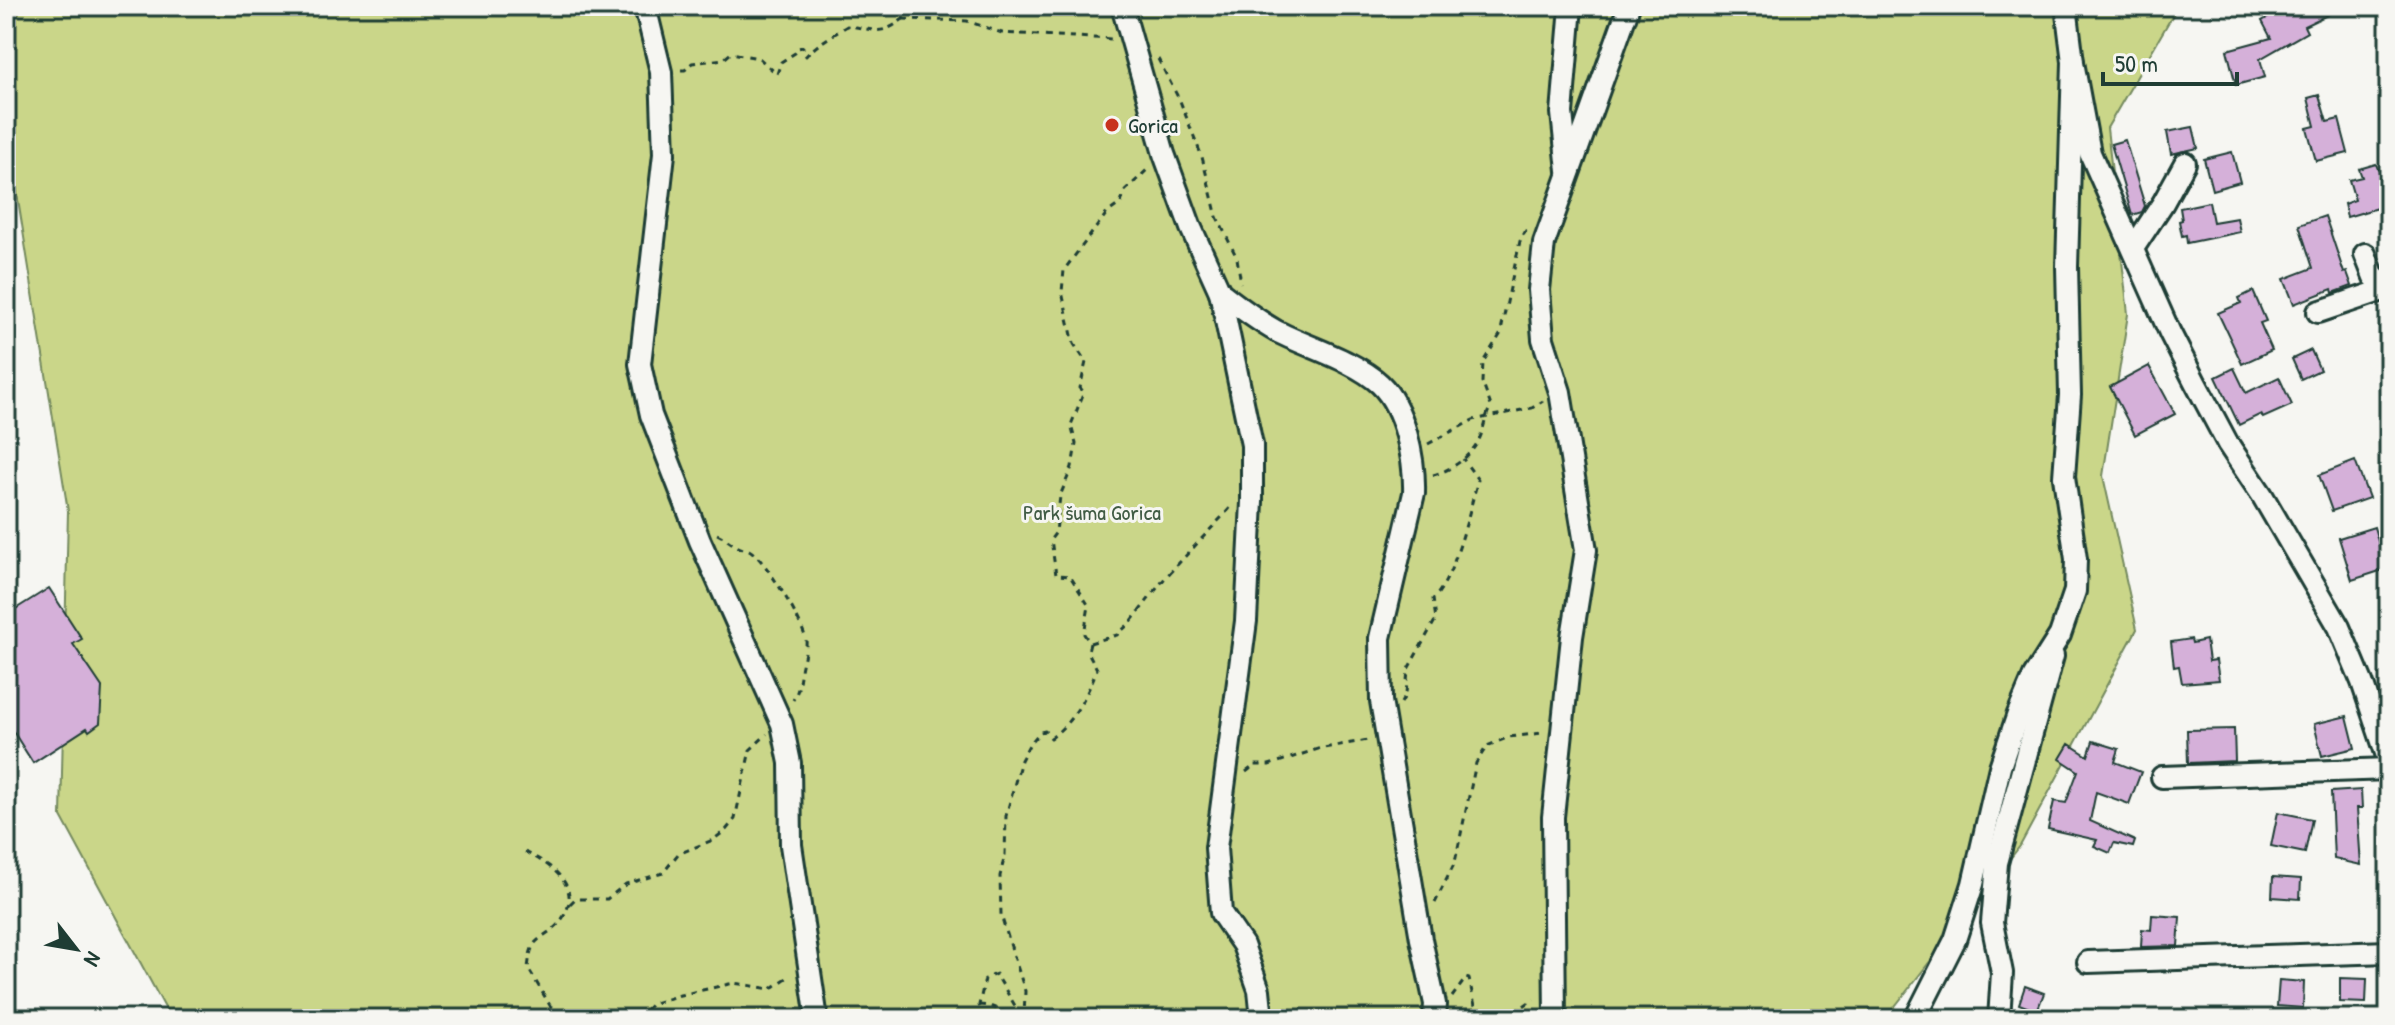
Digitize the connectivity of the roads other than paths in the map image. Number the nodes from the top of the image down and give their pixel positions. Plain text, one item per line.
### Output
1 (645, 6) edge
2 (1122, 6) edge
3 (1571, 6) edge
4 (1629, 6) edge
5 (2066, 6) edge
6 (2073, 62) junction
7 (2185, 163) dead end
8 (1568, 179) junction
9 (2134, 247) junction
10 (2365, 254) dead end
11 (2389, 287) edge
12 (1226, 296) junction
13 (2318, 312) dead end
14 (2053, 648) junction
15 (2389, 762) edge
16 (2389, 769) edge
17 (2162, 777) dead end
18 (2389, 952) edge
19 (2088, 962) dead end
20 (1441, 1012) edge
21 (817, 1019) edge
22 (1262, 1019) edge
23 (1555, 1019) edge
24 (1915, 1019) edge
25 (1999, 1019) edge

1 - 21 street
2 - 12 street
3 - 8 street
4 - 8 street
5 - 6 street
6 - 9 street
6 - 14 street
7 - 9 street
8 - 23 street
9 - 15 street
10 - 11 street
11 - 13 street
12 - 20 street
12 - 22 street
14 - 24 street
14 - 25 street
16 - 17 street
18 - 19 street

